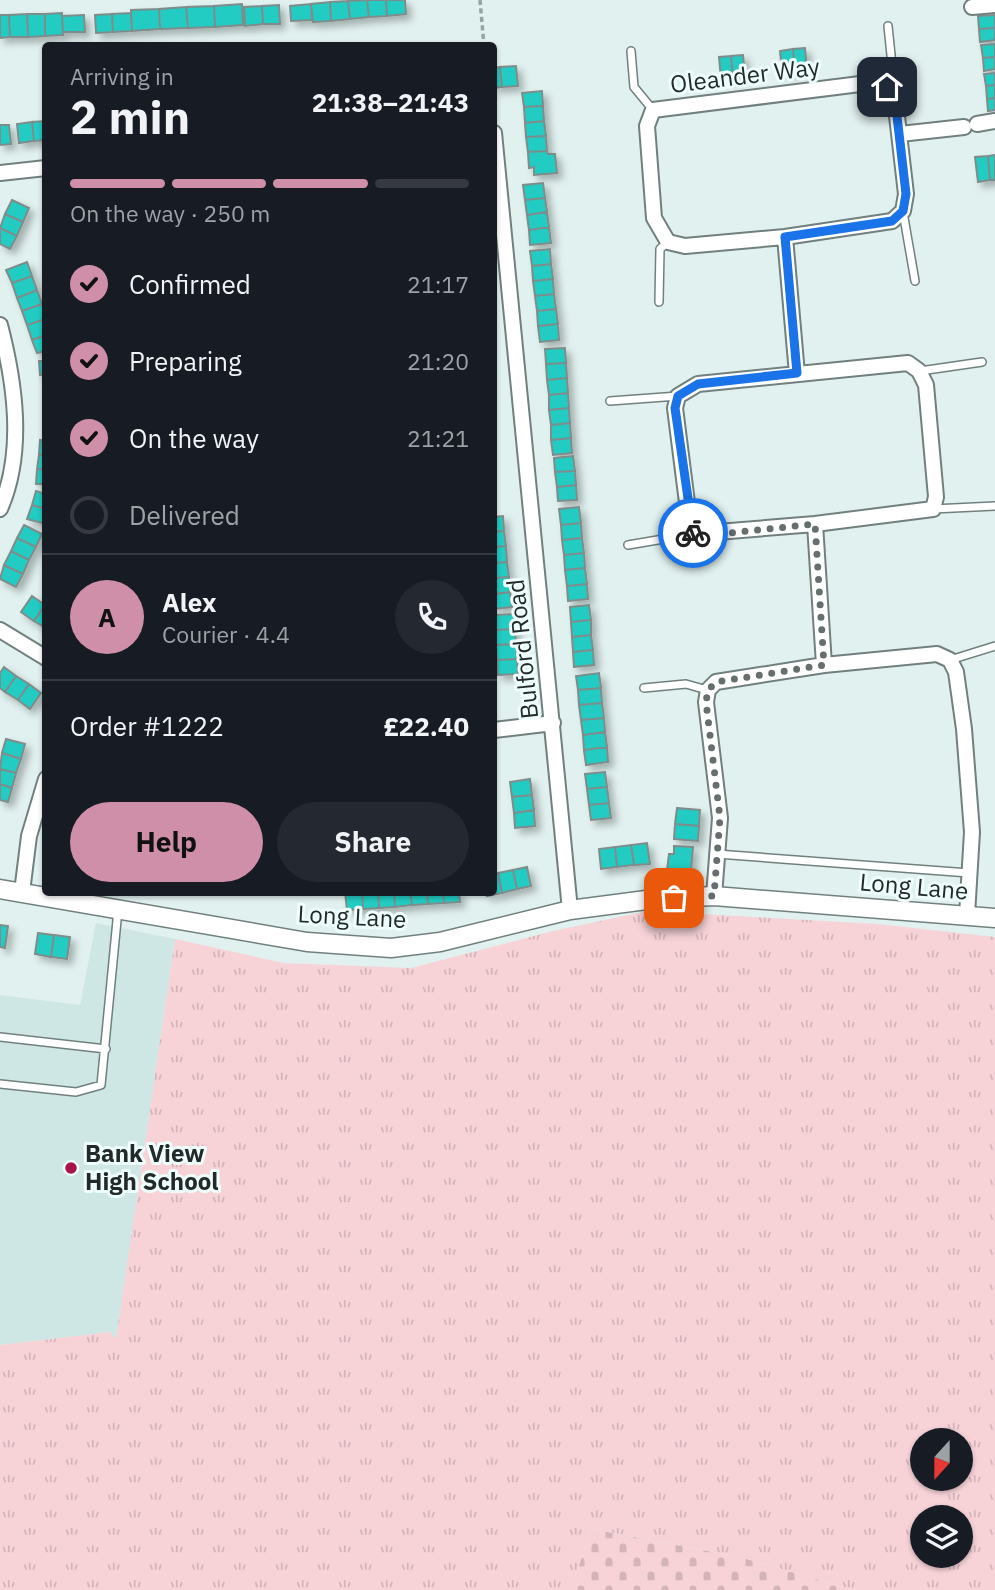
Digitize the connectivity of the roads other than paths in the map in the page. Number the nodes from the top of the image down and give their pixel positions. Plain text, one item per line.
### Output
1 (995, 5) edge
2 (972, 7) dead end
3 (888, 26) dead end
4 (631, 51) dead end
5 (887, 87) junction
6 (653, 110) junction
7 (995, 121) edge
8 (900, 134) junction
9 (497, 163) edge
10 (42, 169) edge
11 (0, 173) edge
12 (903, 211) junction
13 (785, 237) junction
14 (668, 242) junction
15 (915, 281) dead end
16 (659, 302) dead end
17 (0, 325) edge
18 (982, 362) dead end
19 (919, 371) junction
20 (797, 373) junction
21 (678, 396) junction
22 (610, 401) dead end
23 (995, 506) edge
24 (0, 509) edge
25 (933, 509) junction
26 (815, 524) junction
27 (693, 534) junction
28 (628, 545) dead end
29 (0, 630) edge
30 (995, 646) edge
31 (42, 656) edge
32 (950, 660) junction
33 (824, 665) junction
34 (644, 688) dead end
35 (708, 690) junction
36 (553, 723) junction
37 (497, 730) edge
38 (42, 792) edge
39 (717, 854) junction
40 (970, 873) junction
41 (0, 890) edge
42 (22, 892) junction
43 (42, 896) edge
44 (43, 896) edge
45 (714, 896) junction
46 (118, 910) junction
47 (570, 911) junction
48 (967, 915) junction
49 (995, 918) edge
50 (0, 1037) edge
51 (106, 1049) junction
52 (0, 1084) edge

1 - 2 street
3 - 5 lane
4 - 6 lane
5 - 6 street, Oleander Way
5 - 8 street
6 - 14 street, Oleander Way
7 - 8 street
8 - 12 street
9 - 36 street, Bulford Road
10 - 11 street
12 - 13 street
12 - 15 lane
13 - 14 street
13 - 20 street
14 - 16 lane
17 - 24 street
18 - 19 lane
19 - 20 street
19 - 25 street
20 - 21 street
21 - 22 lane
21 - 27 street
23 - 25 lane
25 - 26 street
26 - 27 street
26 - 33 street
27 - 28 lane
29 - 31 street
30 - 32 lane
32 - 33 street
32 - 40 street
33 - 35 street
34 - 35 lane
35 - 39 street
36 - 37 street
36 - 47 street, Bulford Road
38 - 42 street
39 - 40 lane
39 - 45 street
40 - 48 street
41 - 42 street, Long Lane
42 - 43 street, Long Lane
44 - 46 street, Long Lane
45 - 47 street, Long Lane
45 - 48 street, Long Lane
46 - 47 street, Long Lane
46 - 51 lane
48 - 49 street, Long Lane
50 - 51 lane
51 - 52 lane

